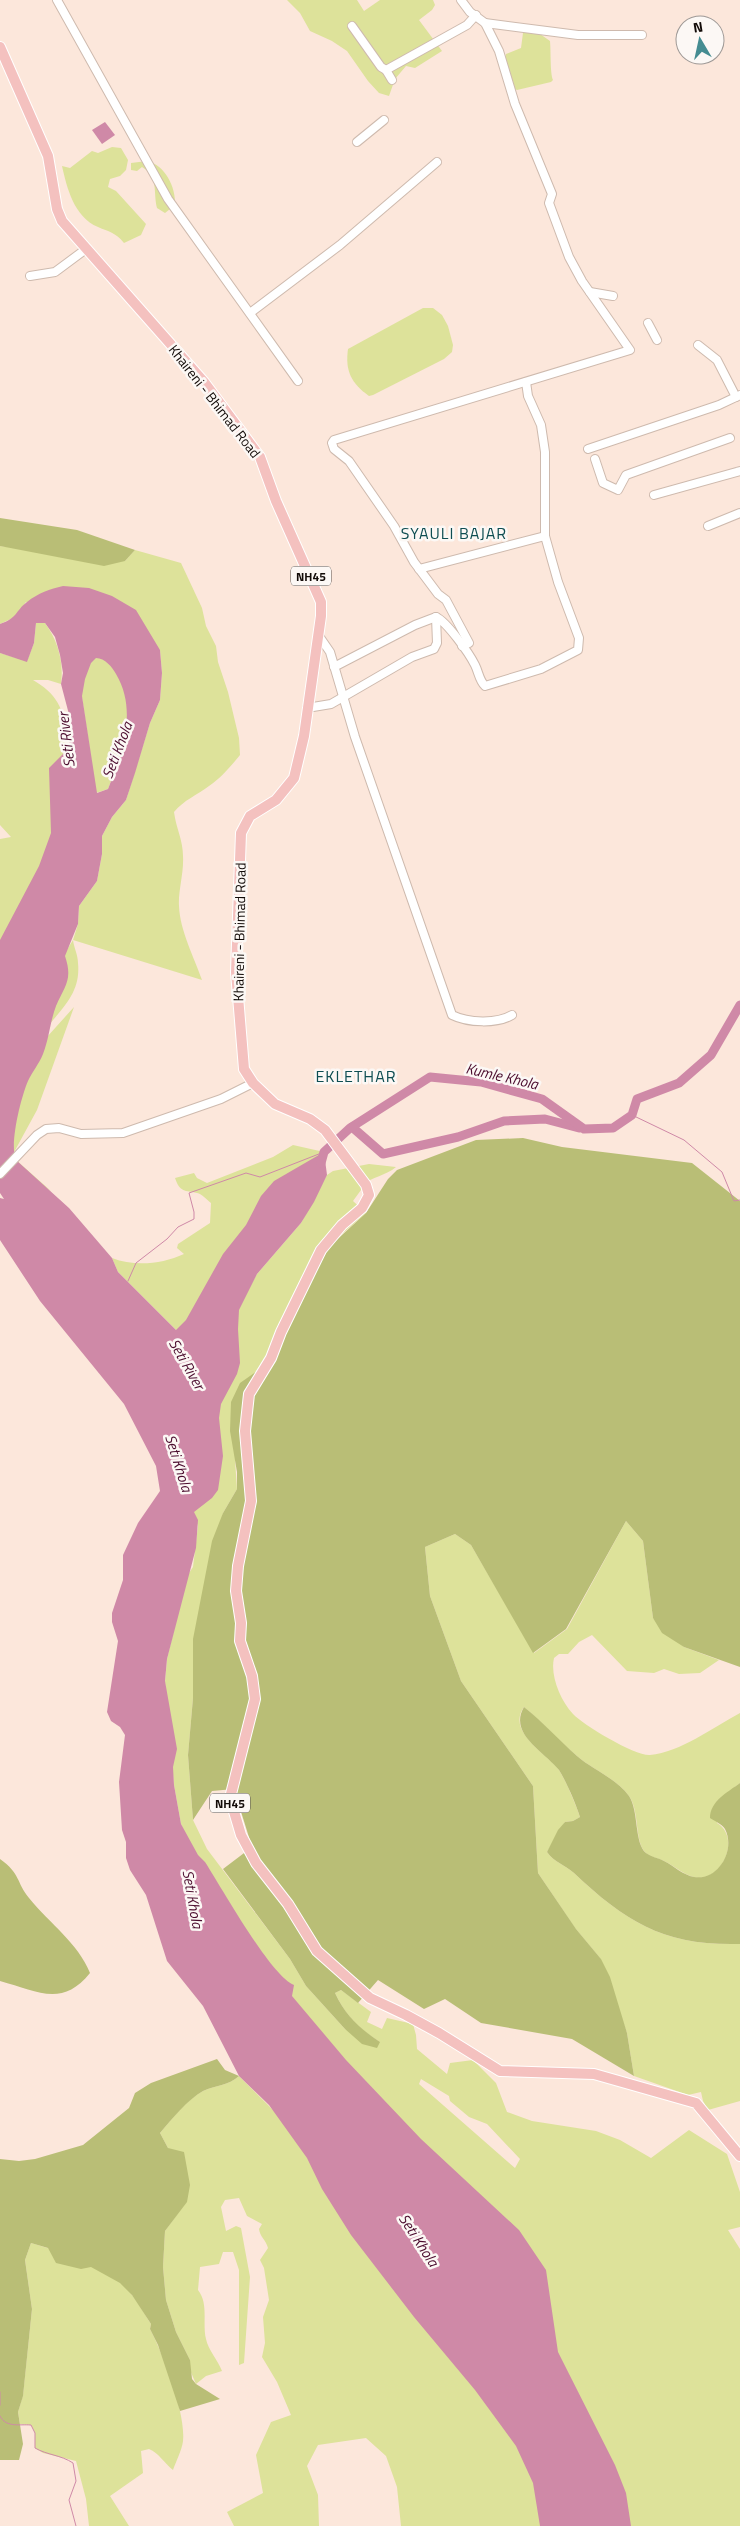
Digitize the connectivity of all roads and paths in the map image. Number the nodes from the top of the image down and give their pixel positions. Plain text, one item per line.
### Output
1 (57, 0) edge
2 (461, 0) edge
3 (476, 15) junction
4 (485, 23) junction
5 (352, 26) dead end
6 (642, 35) dead end
7 (0, 47) edge
8 (386, 70) junction
9 (392, 80) dead end
10 (384, 120) dead end
11 (357, 142) dead end
12 (437, 162) dead end
13 (86, 249) junction
14 (30, 276) dead end
15 (590, 292) junction
16 (613, 296) dead end
17 (250, 313) junction
18 (648, 323) dead end
19 (657, 340) dead end
20 (698, 345) dead end
21 (298, 381) dead end
22 (526, 382) junction
23 (738, 396) edge
24 (730, 438) dead end
25 (588, 449) dead end
26 (595, 459) dead end
27 (740, 471) edge
28 (654, 495) dead end
29 (740, 513) edge
30 (708, 526) dead end
31 (545, 536) junction
32 (419, 569) junction
33 (436, 617) junction
34 (319, 636) junction
35 (462, 646) junction
36 (334, 667) junction
37 (344, 698) junction
38 (307, 708) junction
39 (512, 1014) dead end
40 (253, 1083) junction
41 (0, 1174) edge
42 (740, 2156) edge

1 - 17 street
2 - 3 street
3 - 4 street
3 - 8 street
4 - 6 street
4 - 15 street
5 - 8 street
7 - 13 main road, Khaireni - Bhimad Road / NH45
8 - 9 street
10 - 11 street
12 - 17 street
13 - 14 street
13 - 34 main road, Khaireni - Bhimad Road / NH45
15 - 16 street
15 - 22 street
17 - 21 street
18 - 19 street
20 - 23 street
22 - 31 street
22 - 32 street
23 - 25 street
24 - 26 street
27 - 28 street
29 - 30 street
31 - 32 street
31 - 35 street
32 - 35 street
33 - 35 street
33 - 36 street
33 - 37 street
34 - 36 street
34 - 38 main road, Khaireni - Bhimad Road / NH45
36 - 37 street
37 - 38 street
37 - 39 street
38 - 40 main road, Khaireni - Bhimad Road / NH45
40 - 41 street
40 - 42 main road, Khaireni - Bhimad Road / NH45

